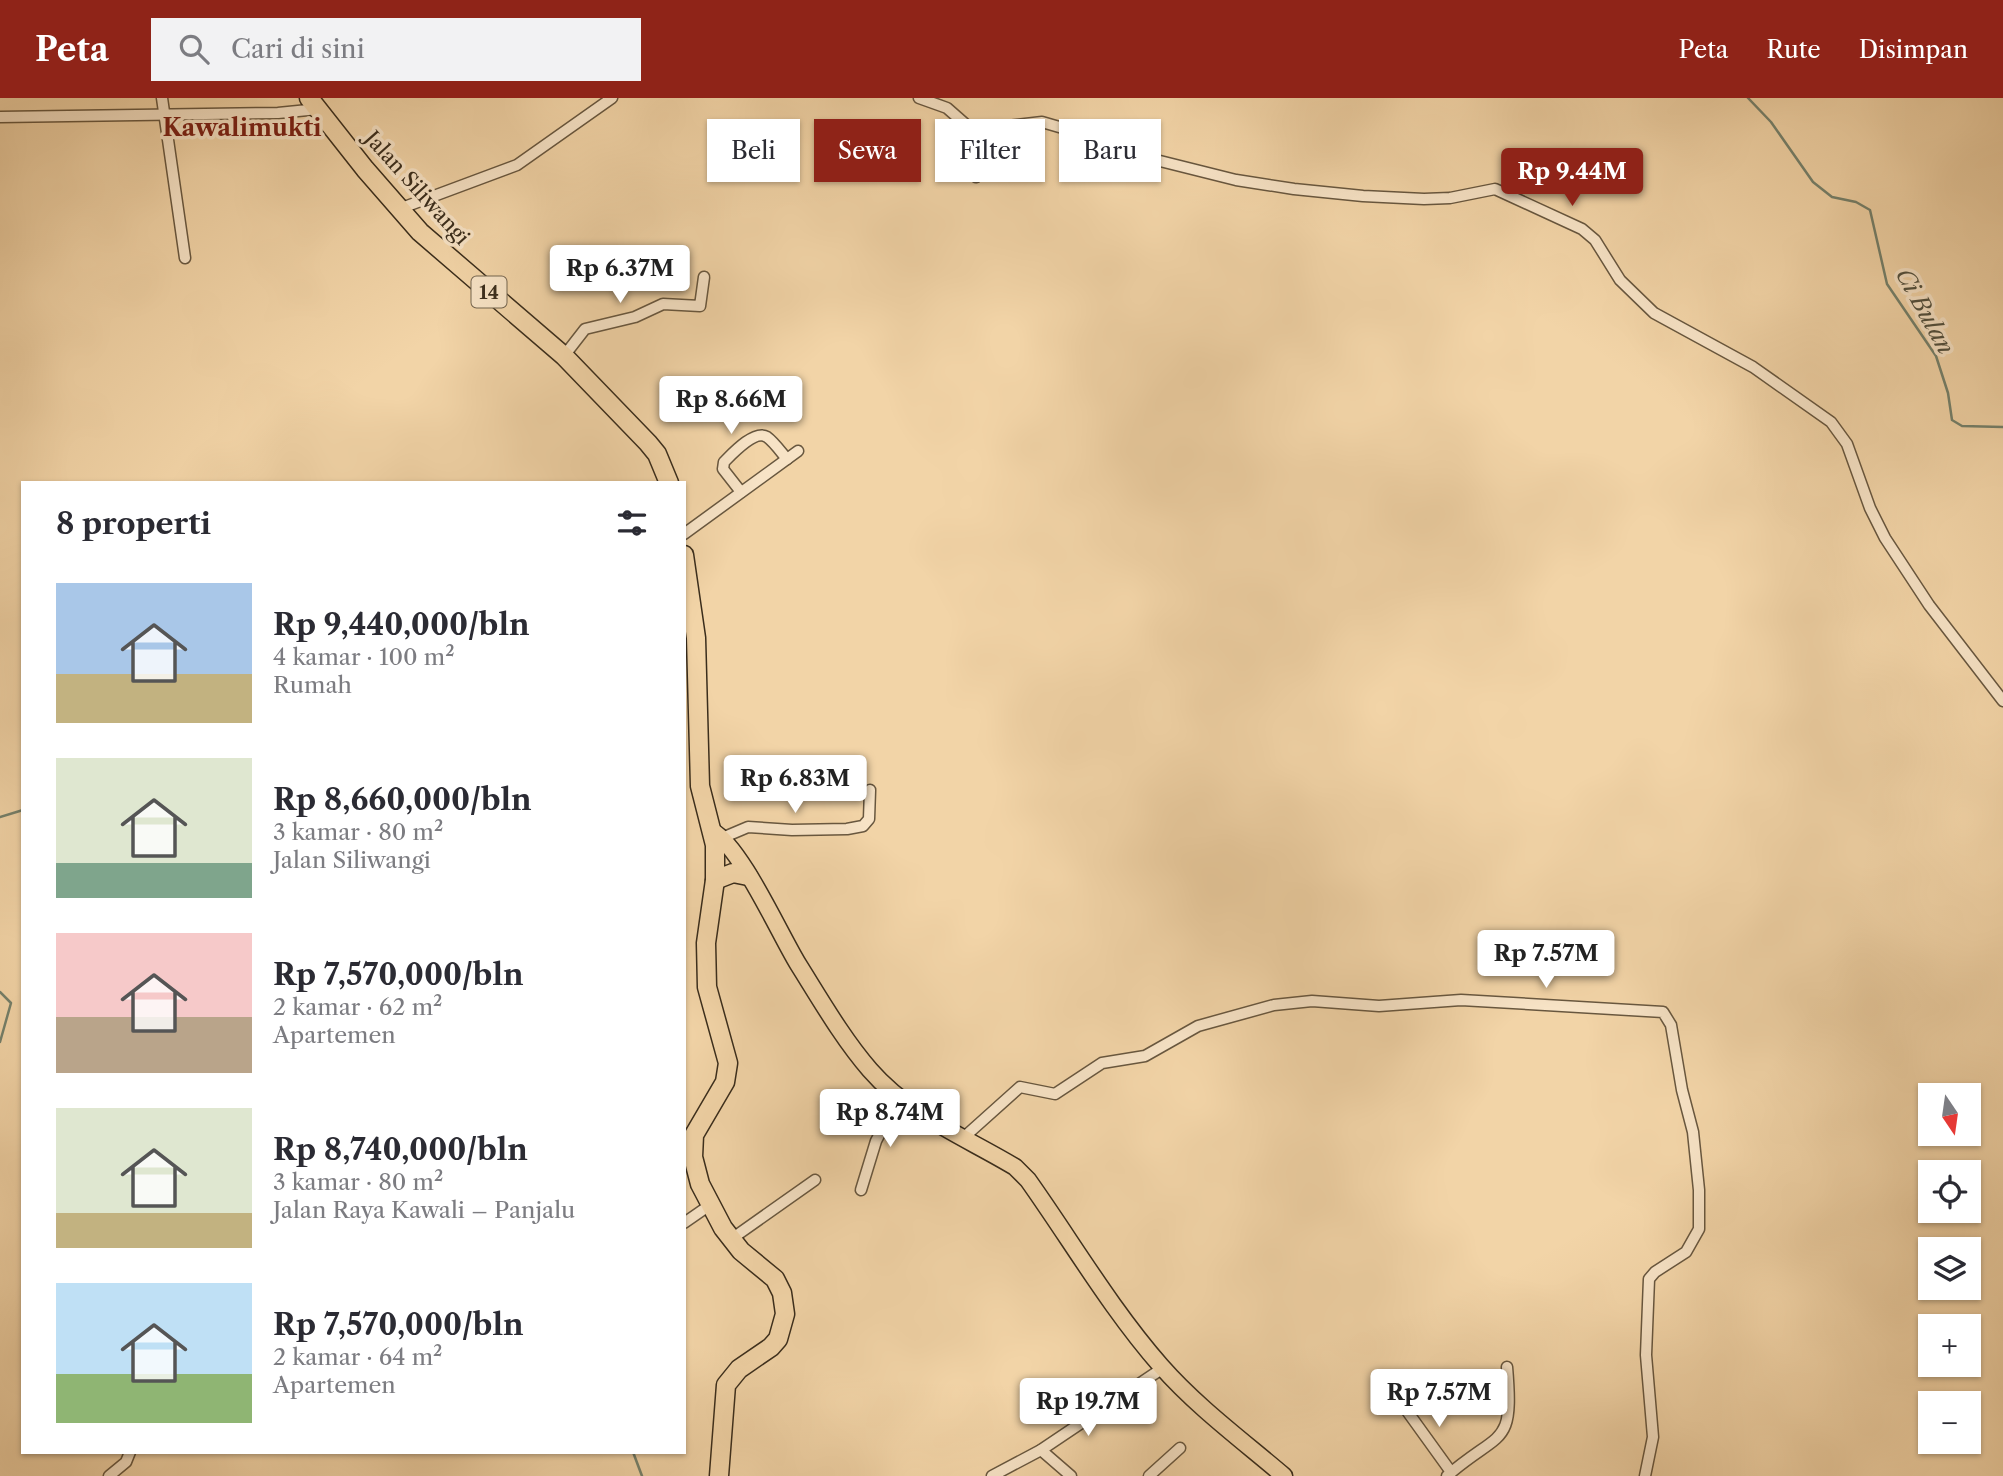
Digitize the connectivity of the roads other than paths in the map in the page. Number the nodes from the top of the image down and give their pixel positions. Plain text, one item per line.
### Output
1 (162, 98) edge
2 (612, 98) edge
3 (919, 98) edge
4 (314, 104) edge
5 (164, 114) junction
6 (0, 117) edge
7 (960, 119) edge
8 (1045, 123) edge
9 (400, 209) junction
10 (185, 258) dead end
11 (704, 277) dead end
12 (564, 356) junction
13 (798, 450) dead end
14 (787, 459) junction
15 (668, 481) edge
16 (741, 492) junction
17 (686, 533) edge
18 (686, 569) edge
19 (2003, 701) edge
20 (870, 790) dead end
21 (717, 834) junction
22 (748, 876) junction
23 (715, 880) junction
24 (898, 1098) junction
25 (962, 1139) junction
26 (815, 1180) dead end
27 (861, 1190) dead end
28 (709, 1205) junction
29 (686, 1222) edge
30 (730, 1240) junction
31 (1507, 1367) dead end
32 (1163, 1368) junction
33 (1402, 1404) dead end
34 (1180, 1448) dead end
35 (1041, 1450) junction
36 (129, 1454) edge
37 (1449, 1474) edge
38 (109, 1476) edge
39 (719, 1476) edge
40 (992, 1476) edge
41 (1071, 1476) edge
42 (1149, 1476) edge
43 (1284, 1476) edge
44 (1645, 1476) edge

1 - 5 street
2 - 9 street
3 - 7 street
4 - 5 street
4 - 9 highway, Jalan Siliwangi / 14
5 - 6 street
5 - 10 street
8 - 19 street
9 - 12 highway, Jalan Siliwangi / 14
11 - 12 street
12 - 15 highway, Jalan Siliwangi / 14
13 - 14 street
14 - 16 street
14 - 16 street
16 - 17 street
18 - 21 highway
20 - 21 street
21 - 22 main road
21 - 23 highway
22 - 23 highway
22 - 24 main road
23 - 28 highway
24 - 25 main road
24 - 27 street
25 - 32 main road
25 - 44 street
26 - 30 street
28 - 29 street
28 - 30 highway
30 - 39 highway
31 - 37 street
32 - 35 street
32 - 43 main road
33 - 37 street
34 - 42 street
35 - 40 street
35 - 41 street
36 - 38 street

